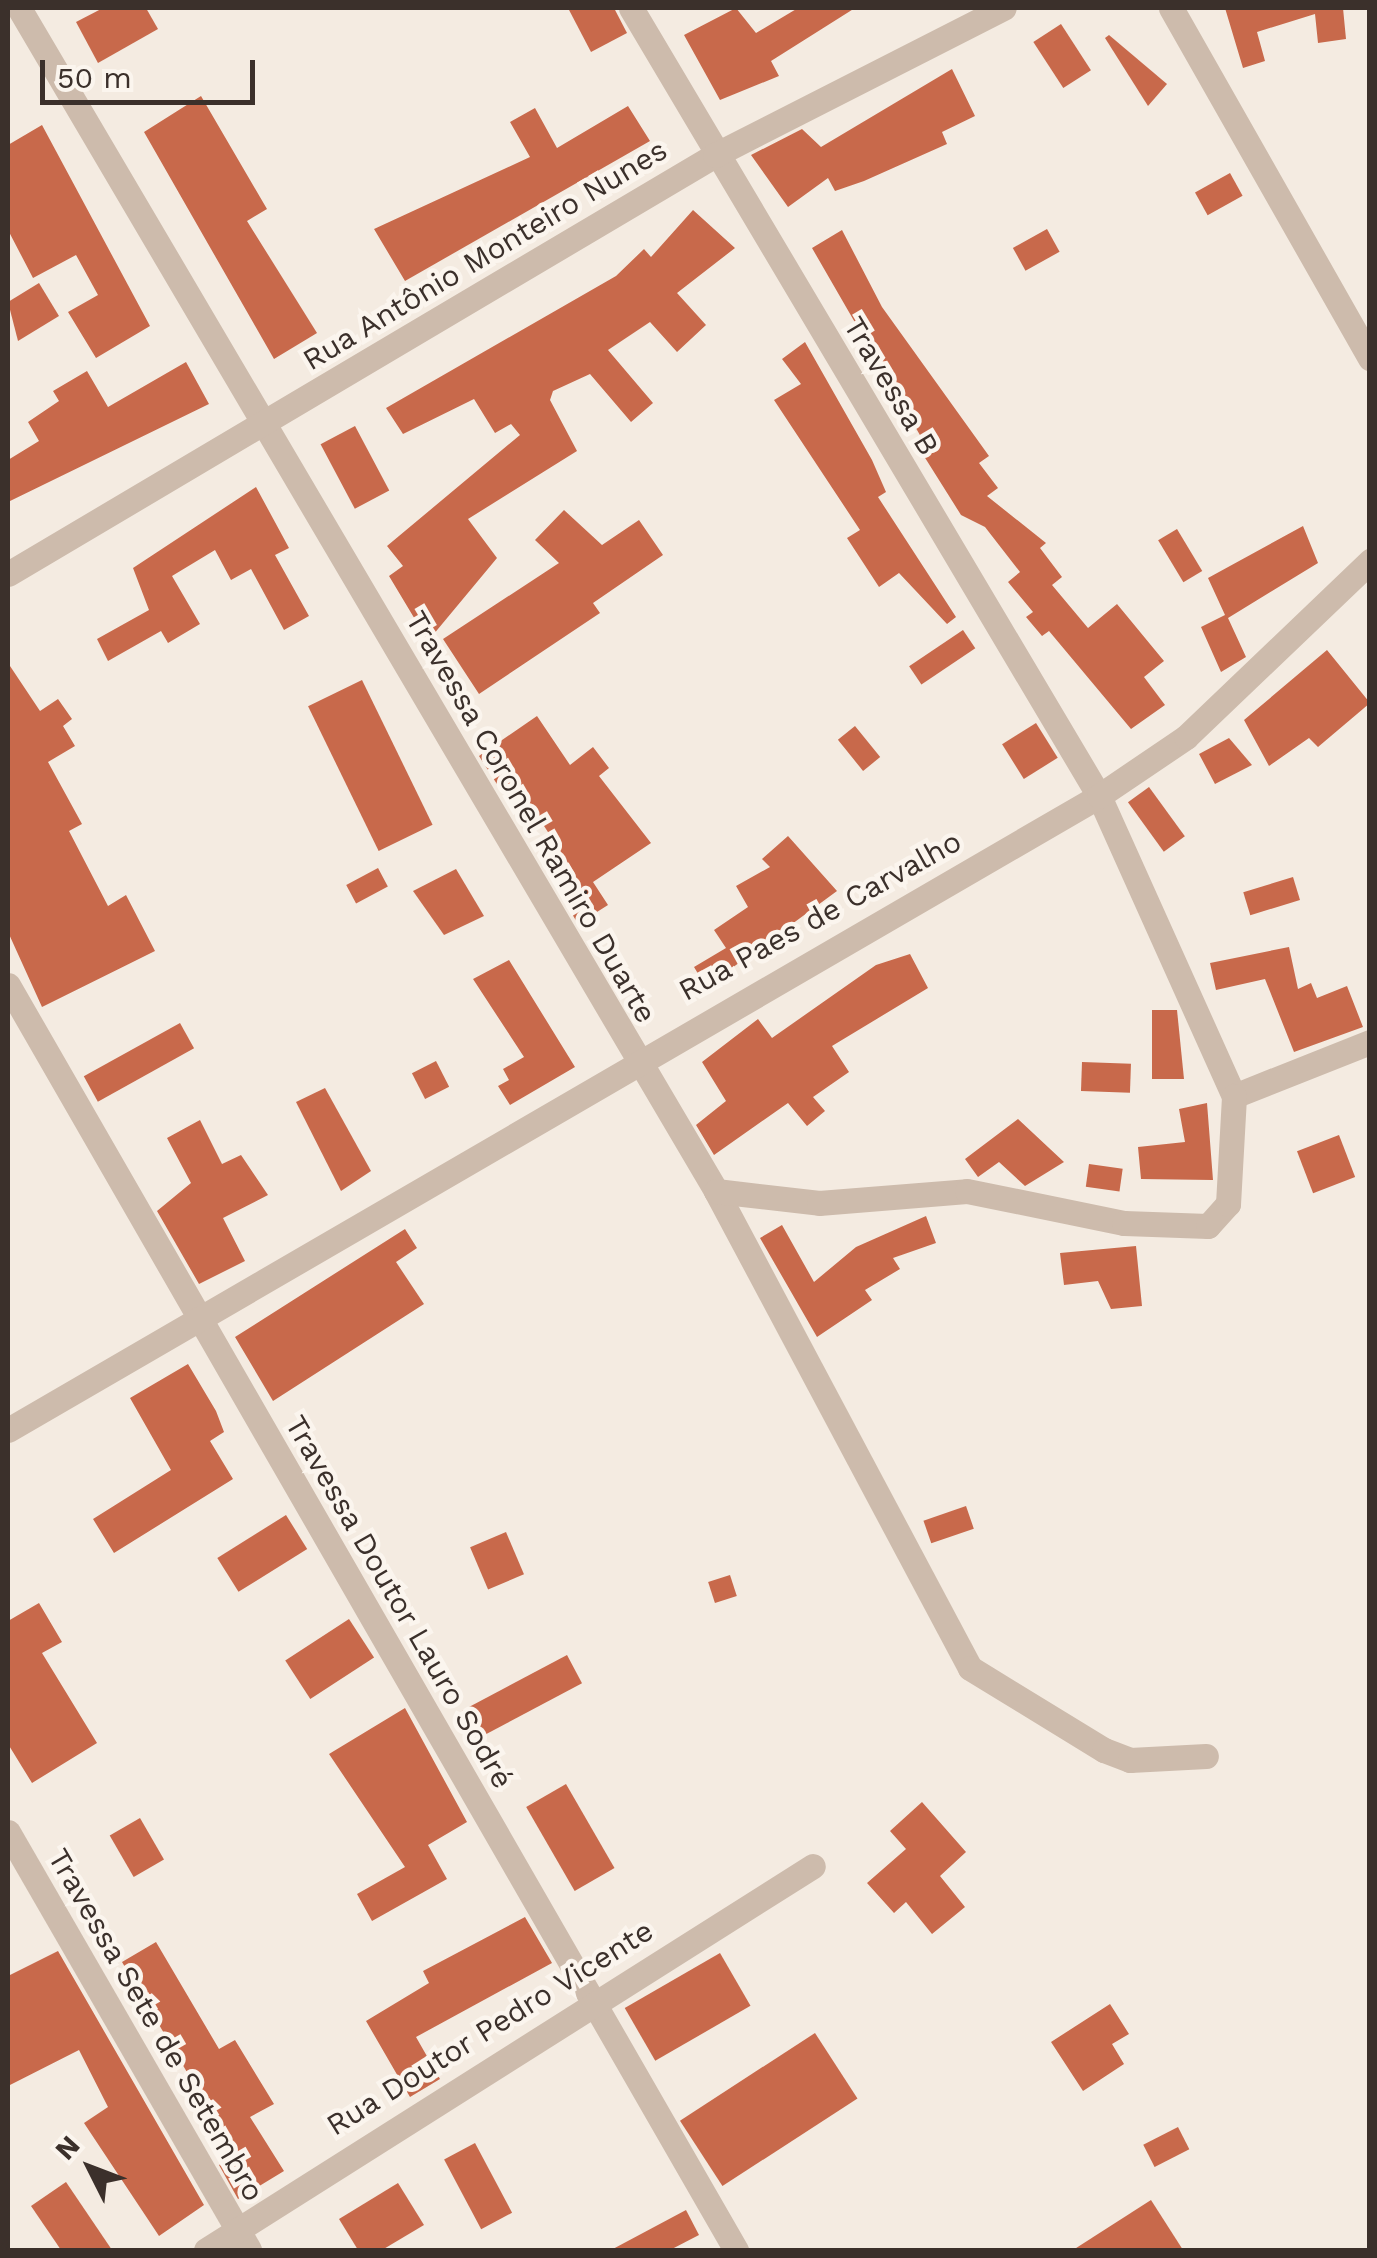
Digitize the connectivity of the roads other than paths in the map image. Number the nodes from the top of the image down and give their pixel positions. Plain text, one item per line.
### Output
1 (19, 8) edge
2 (631, 8) edge
3 (1004, 8) edge
4 (1171, 8) edge
5 (714, 155) junction
6 (1370, 359) edge
7 (263, 426) junction
8 (1370, 560) edge
9 (8, 574) edge
10 (1099, 796) junction
11 (8, 985) edge
12 (1370, 1042) edge
13 (635, 1058) junction
14 (1234, 1096) junction
15 (716, 1191) junction
16 (197, 1313) junction
17 (8, 1430) edge
18 (1206, 1756) dead end
19 (8, 1832) edge
20 (813, 1866) dead end
21 (588, 2000) junction
22 (242, 2240) edge
23 (206, 2250) edge
24 (736, 2250) edge

1 - 7 street, Travessa Coronel Ramiro Duarte
2 - 5 street, Travessa B
3 - 5 street, Rua Antônio Monteiro Nunes
4 - 6 street
5 - 7 street, Rua Antônio Monteiro Nunes
5 - 10 street, Travessa B
7 - 9 street, Rua Antônio Monteiro Nunes
7 - 13 street, Travessa Coronel Ramiro Duarte
8 - 10 street, Rua Paes de Carvalho
10 - 13 street, Rua Paes de Carvalho
10 - 14 street, Travessa B
11 - 16 street, Travessa Doutor Lauro Sodré
12 - 14 street
13 - 15 street, Travessa Coronel Ramiro Duarte
13 - 16 street, Rua Paes de Carvalho
14 - 15 street
15 - 18 street, Travessa Coronel Ramiro Duarte
16 - 17 street, Rua Paes de Carvalho
16 - 21 street, Travessa Doutor Lauro Sodré
19 - 22 street, Travessa Sete de Setembro
20 - 21 street, Rua Doutor Pedro Vicente
21 - 22 street, Rua Doutor Pedro Vicente
21 - 24 street, Travessa Doutor Lauro Sodré
22 - 23 street, Rua Doutor Pedro Vicente

